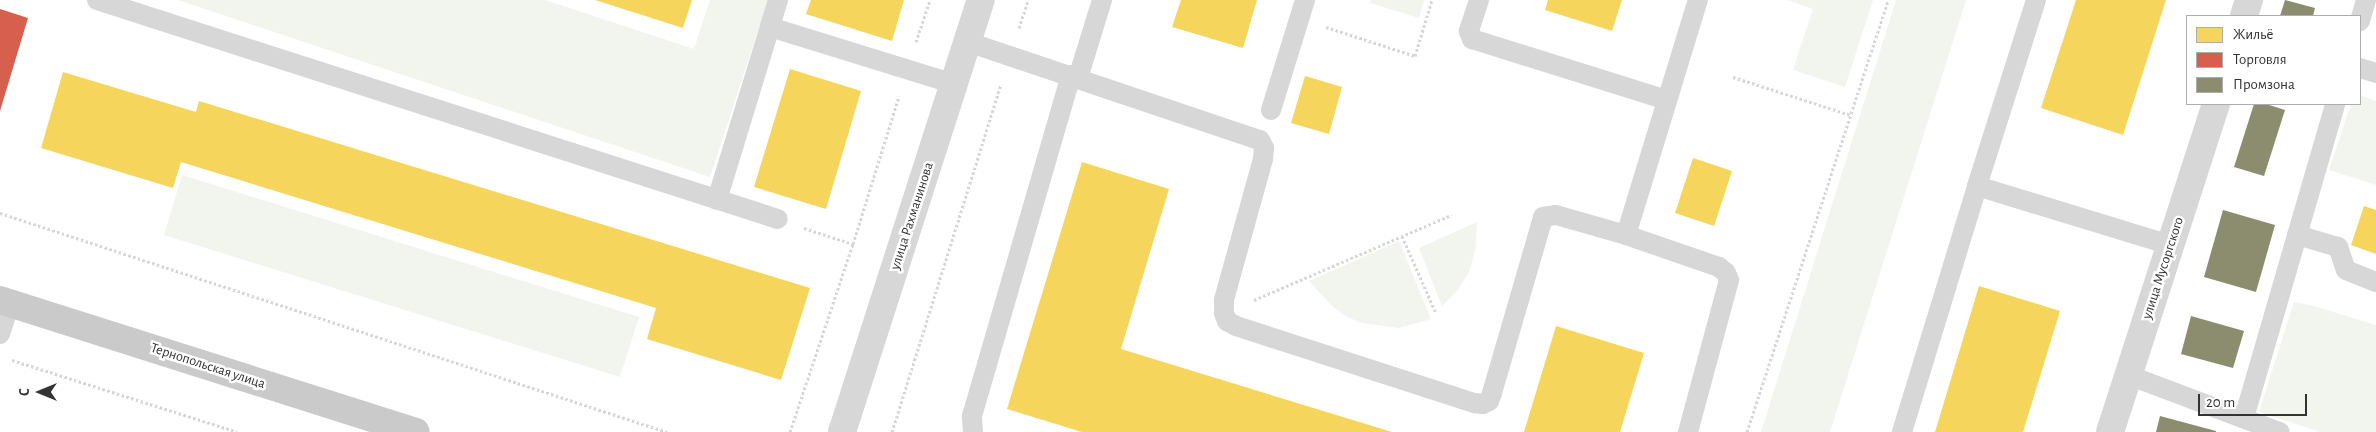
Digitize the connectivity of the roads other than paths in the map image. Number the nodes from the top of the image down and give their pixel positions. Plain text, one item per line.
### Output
1 (97, 0) edge
2 (778, 0) edge
3 (981, 0) edge
4 (1102, 0) edge
5 (1306, 0) edge
6 (1479, 0) edge
7 (1698, 0) edge
8 (2036, 0) edge
9 (2249, 0) edge
10 (2366, 0) edge
11 (2244, 15) edge
12 (2361, 18) edge
13 (770, 27) junction
14 (968, 42) junction
15 (2361, 68) edge
16 (2376, 73) edge
17 (1074, 77) junction
18 (954, 84) junction
19 (1667, 100) junction
20 (2216, 105) edge
21 (2335, 105) edge
22 (1271, 110) dead end
23 (1978, 186) junction
24 (716, 200) junction
25 (778, 219) road end
26 (1626, 235) junction
27 (2297, 235) junction
28 (2170, 245) junction
29 (2376, 282) edge
30 (5, 301) edge
31 (0, 334) edge
32 (2128, 375) junction
33 (2244, 418) junction
34 (416, 432) edge
35 (842, 432) edge
36 (973, 432) edge
37 (1688, 432) edge
38 (1902, 432) edge
39 (2110, 432) edge
40 (2280, 432) edge

1 - 24 lane
2 - 13 lane
3 - 14 street, улица Рахманинова
4 - 17 lane
5 - 22 lane
6 - 19 lane
7 - 19 lane
8 - 23 lane
9 - 11 street
10 - 12 lane
13 - 18 lane
13 - 24 lane
14 - 17 lane
14 - 18 street, улица Рахманинова
15 - 16 lane
17 - 26 lane
17 - 36 lane
18 - 35 street, улица Рахманинова
19 - 26 lane
20 - 28 street, улица Мусоргского
21 - 27 lane
23 - 28 lane
23 - 38 lane
24 - 25 lane
26 - 37 lane
27 - 29 lane
27 - 33 lane
28 - 32 street, улица Мусоргского
30 - 31 lane
30 - 34 main road, Тернопольская улица
32 - 33 lane
32 - 39 street, улица Мусоргского
33 - 40 lane

